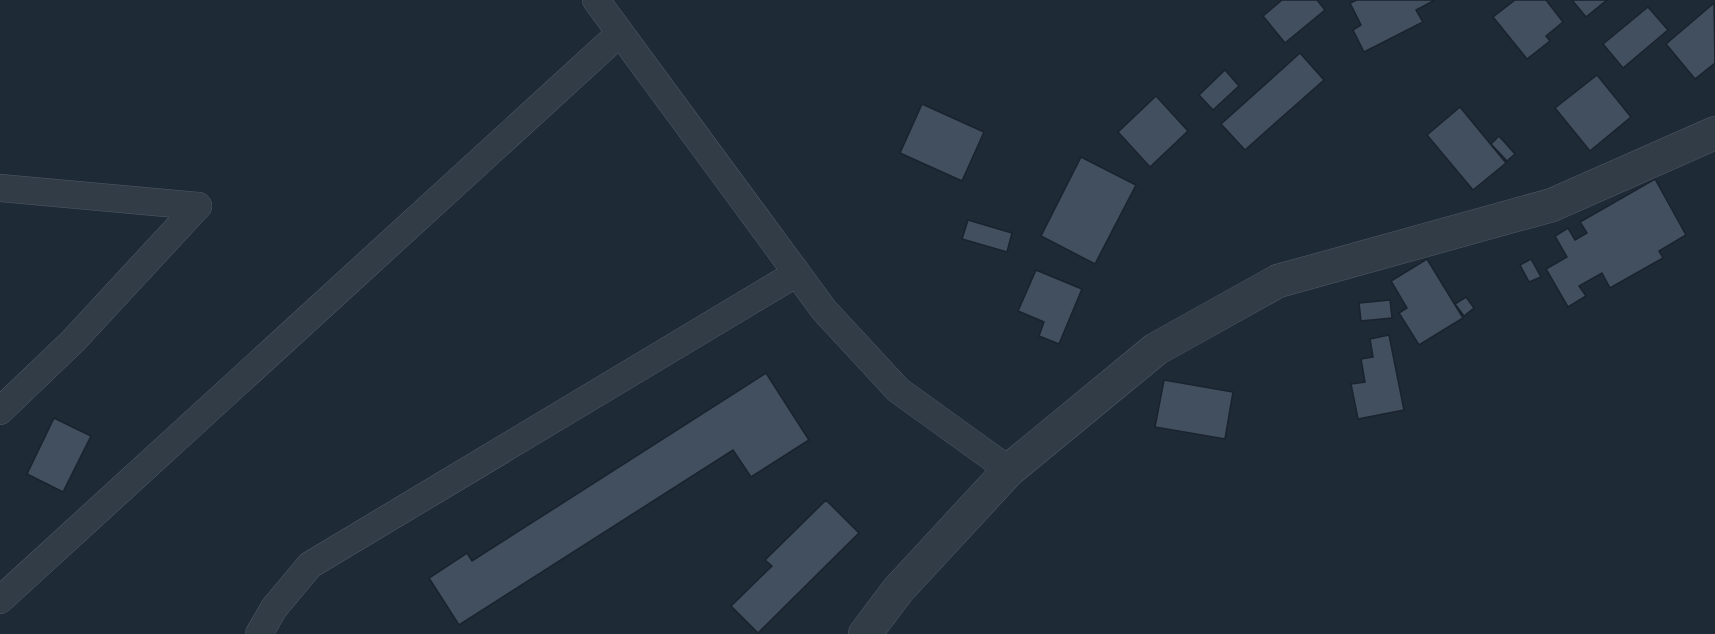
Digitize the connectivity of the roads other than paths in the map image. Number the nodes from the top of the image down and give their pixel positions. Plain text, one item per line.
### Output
1 (596, 0) edge
2 (620, 33) junction
3 (1715, 133) edge
4 (0, 188) edge
5 (797, 273) junction
6 (0, 411) edge
7 (1009, 470) junction
8 (0, 600) edge
9 (259, 634) edge
10 (865, 634) edge

1 - 2 street
2 - 5 street
2 - 8 street
3 - 7 street
4 - 6 street
5 - 7 street
5 - 9 street
7 - 10 street

